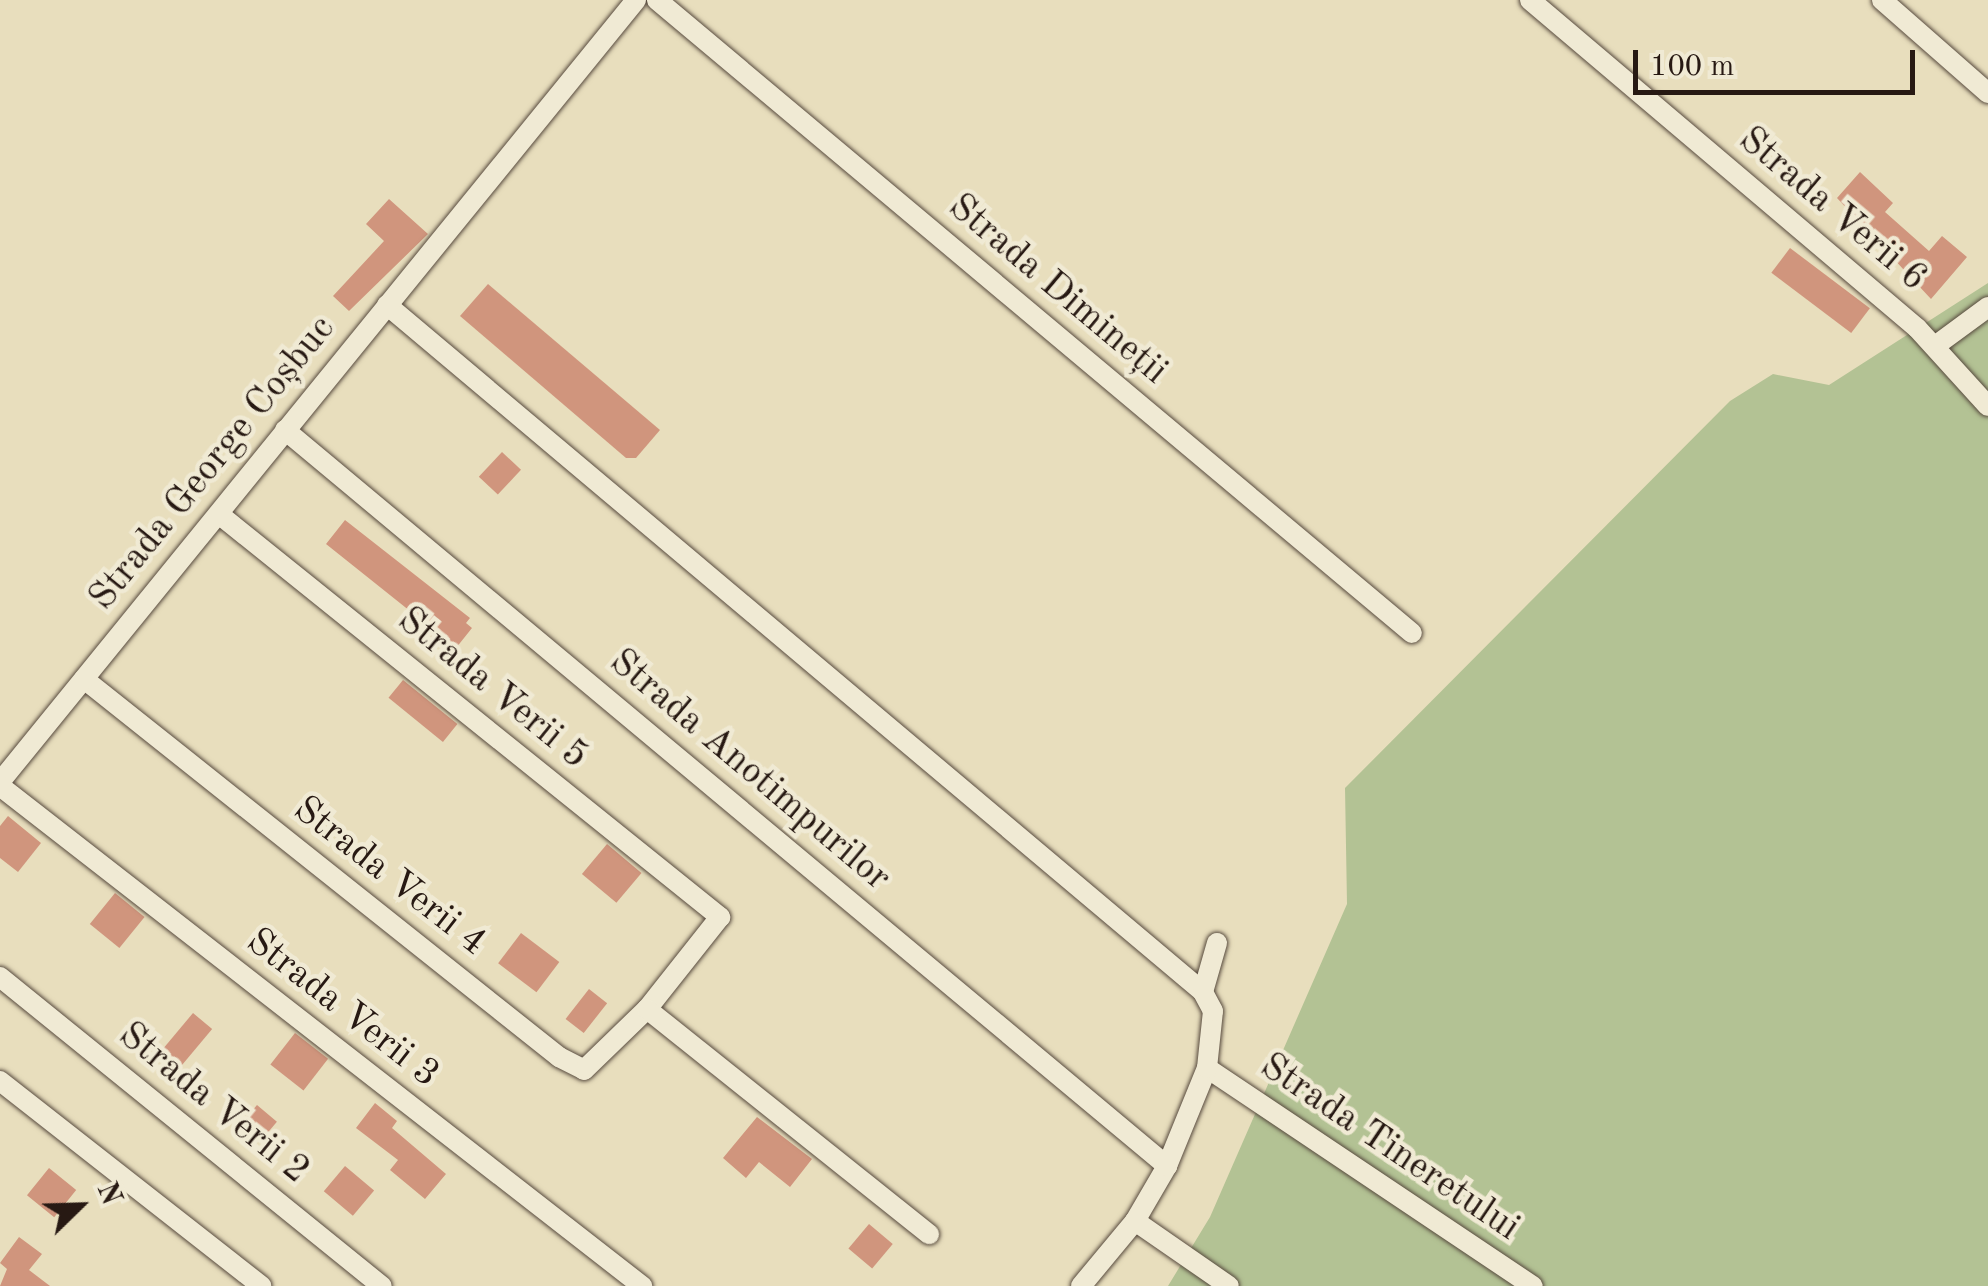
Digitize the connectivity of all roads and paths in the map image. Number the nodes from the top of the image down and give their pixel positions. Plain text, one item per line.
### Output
1 (636, 0) edge
2 (657, 0) edge
3 (1530, 0) edge
4 (1882, 0) edge
5 (1988, 93) edge
6 (387, 304) junction
7 (1988, 306) edge
8 (1936, 346) junction
9 (1988, 406) edge
10 (285, 430) junction
11 (220, 515) junction
12 (1412, 633) dead end
13 (84, 679) junction
14 (0, 784) edge
15 (720, 917) joint
16 (1217, 943) dead end
17 (0, 978) edge
18 (1203, 992) junction
19 (647, 1009) junction
20 (1207, 1068) junction
21 (0, 1081) edge
22 (1167, 1166) junction
23 (1135, 1221) junction
24 (929, 1234) dead end
25 (261, 1286) edge
26 (382, 1286) edge
27 (642, 1286) edge
28 (1081, 1286) edge
29 (1230, 1286) edge
30 (1533, 1286) edge

1 - 6 street, Strada George Coșbuc
2 - 12 street, Strada Dimineții
3 - 8 street, Strada Verii 6
4 - 5 street
6 - 10 street, Strada George Coșbuc
6 - 18 street
7 - 8 street
8 - 9 street, Strada Verii 6
10 - 11 street, Strada George Coșbuc
10 - 22 street, Strada Anotimpurilor
11 - 13 street, Strada George Coșbuc
11 - 15 street, Strada Verii 5
13 - 14 street, Strada George Coșbuc
13 - 19 street, Strada Verii 4
14 - 27 street, Strada Verii 3
15 - 19 street, Strada Verii 4
16 - 18 street
17 - 26 street, Strada Verii 2
18 - 20 street
19 - 24 street
20 - 22 street
20 - 30 street, Strada Tineretului
21 - 25 street
22 - 23 street
23 - 28 street
23 - 29 street

